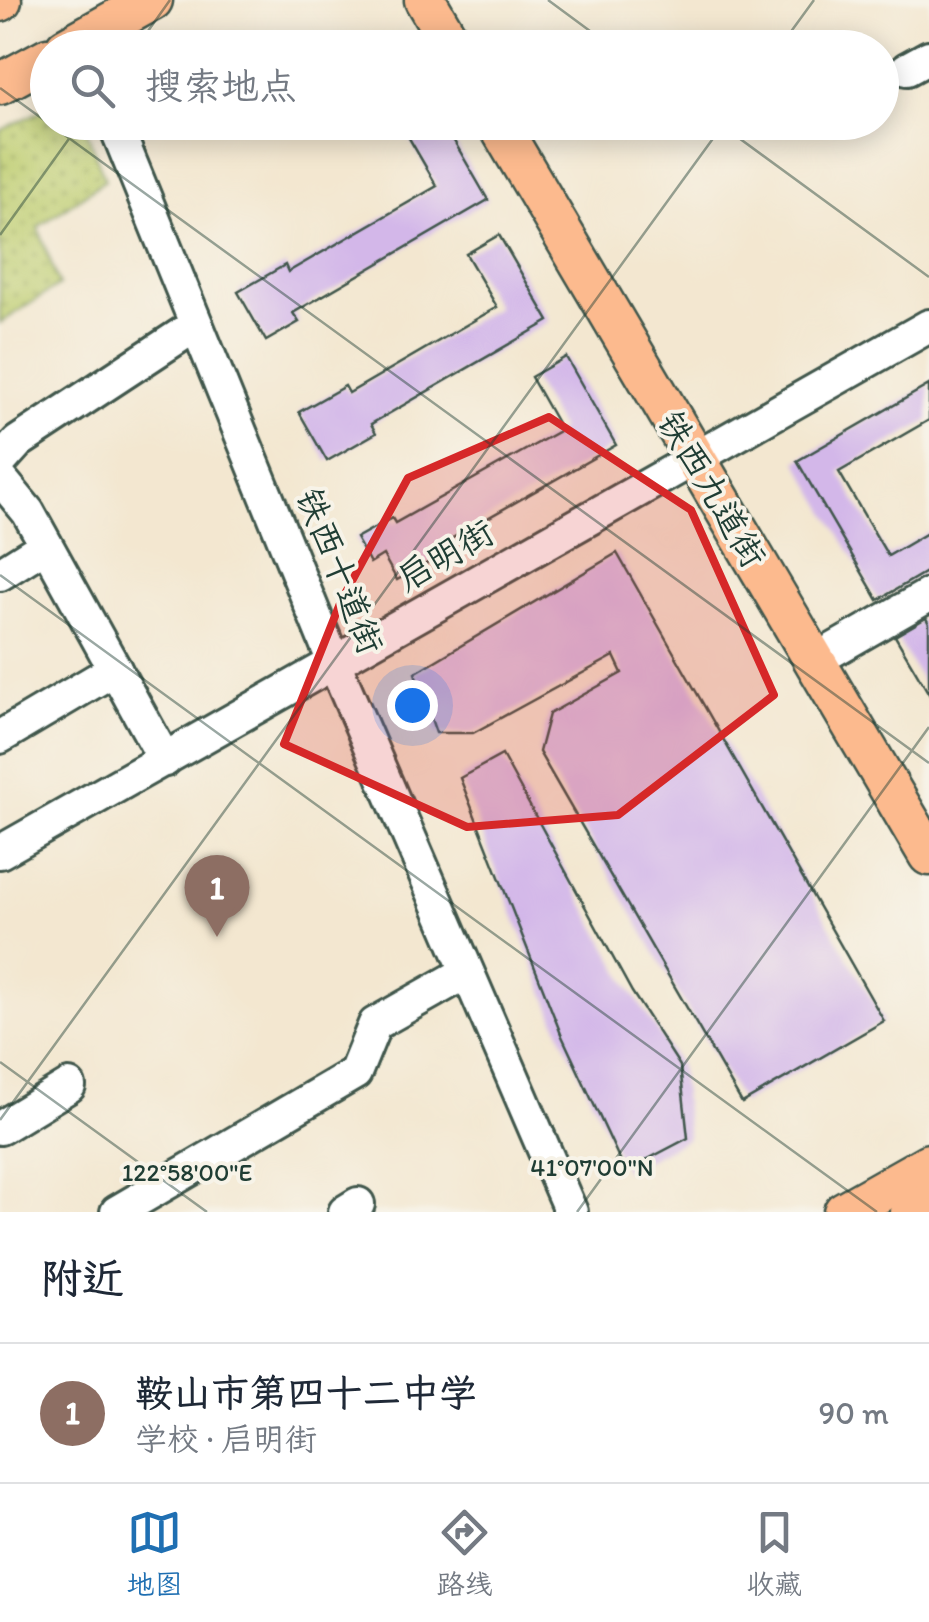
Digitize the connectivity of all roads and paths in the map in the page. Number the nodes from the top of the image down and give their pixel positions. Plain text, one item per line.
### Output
1 (152, 0) edge
2 (425, 0) edge
3 (100, 30) edge
4 (442, 30) edge
5 (30, 68) edge
6 (0, 84) edge
7 (121, 140) edge
8 (508, 140) edge
9 (196, 325) junction
10 (929, 326) edge
11 (694, 458) junction
12 (0, 462) edge
13 (0, 478) edge
14 (46, 544) junction
15 (0, 574) edge
16 (929, 595) edge
17 (814, 661) junction
18 (334, 665) junction
19 (114, 669) junction
20 (0, 738) edge
21 (165, 760) junction
22 (0, 852) edge
23 (929, 856) edge
24 (467, 972) junction
25 (70, 1086) dead end
26 (0, 1128) edge
27 (929, 1164) edge
28 (929, 1202) edge
29 (116, 1212) edge
30 (571, 1212) edge
31 (844, 1212) edge
32 (911, 1212) edge

1 - 3 main road
2 - 4 main road
5 - 6 main road
7 - 9 street, 铁西十道街
8 - 11 main road, 铁西九道街
9 - 12 street
9 - 18 street, 铁西十道街
10 - 11 street, 启明街
11 - 17 main road, 铁西九道街
11 - 18 street, 启明街
13 - 14 street
14 - 15 street
14 - 19 street
16 - 17 street
17 - 23 main road, 铁西九道街
18 - 21 street, 启明街
18 - 24 street, 铁西十道街
19 - 20 street
19 - 21 street
21 - 22 street, 启明街
24 - 29 street
24 - 30 street, 铁西十道街
25 - 26 street
27 - 31 main road
28 - 32 main road

